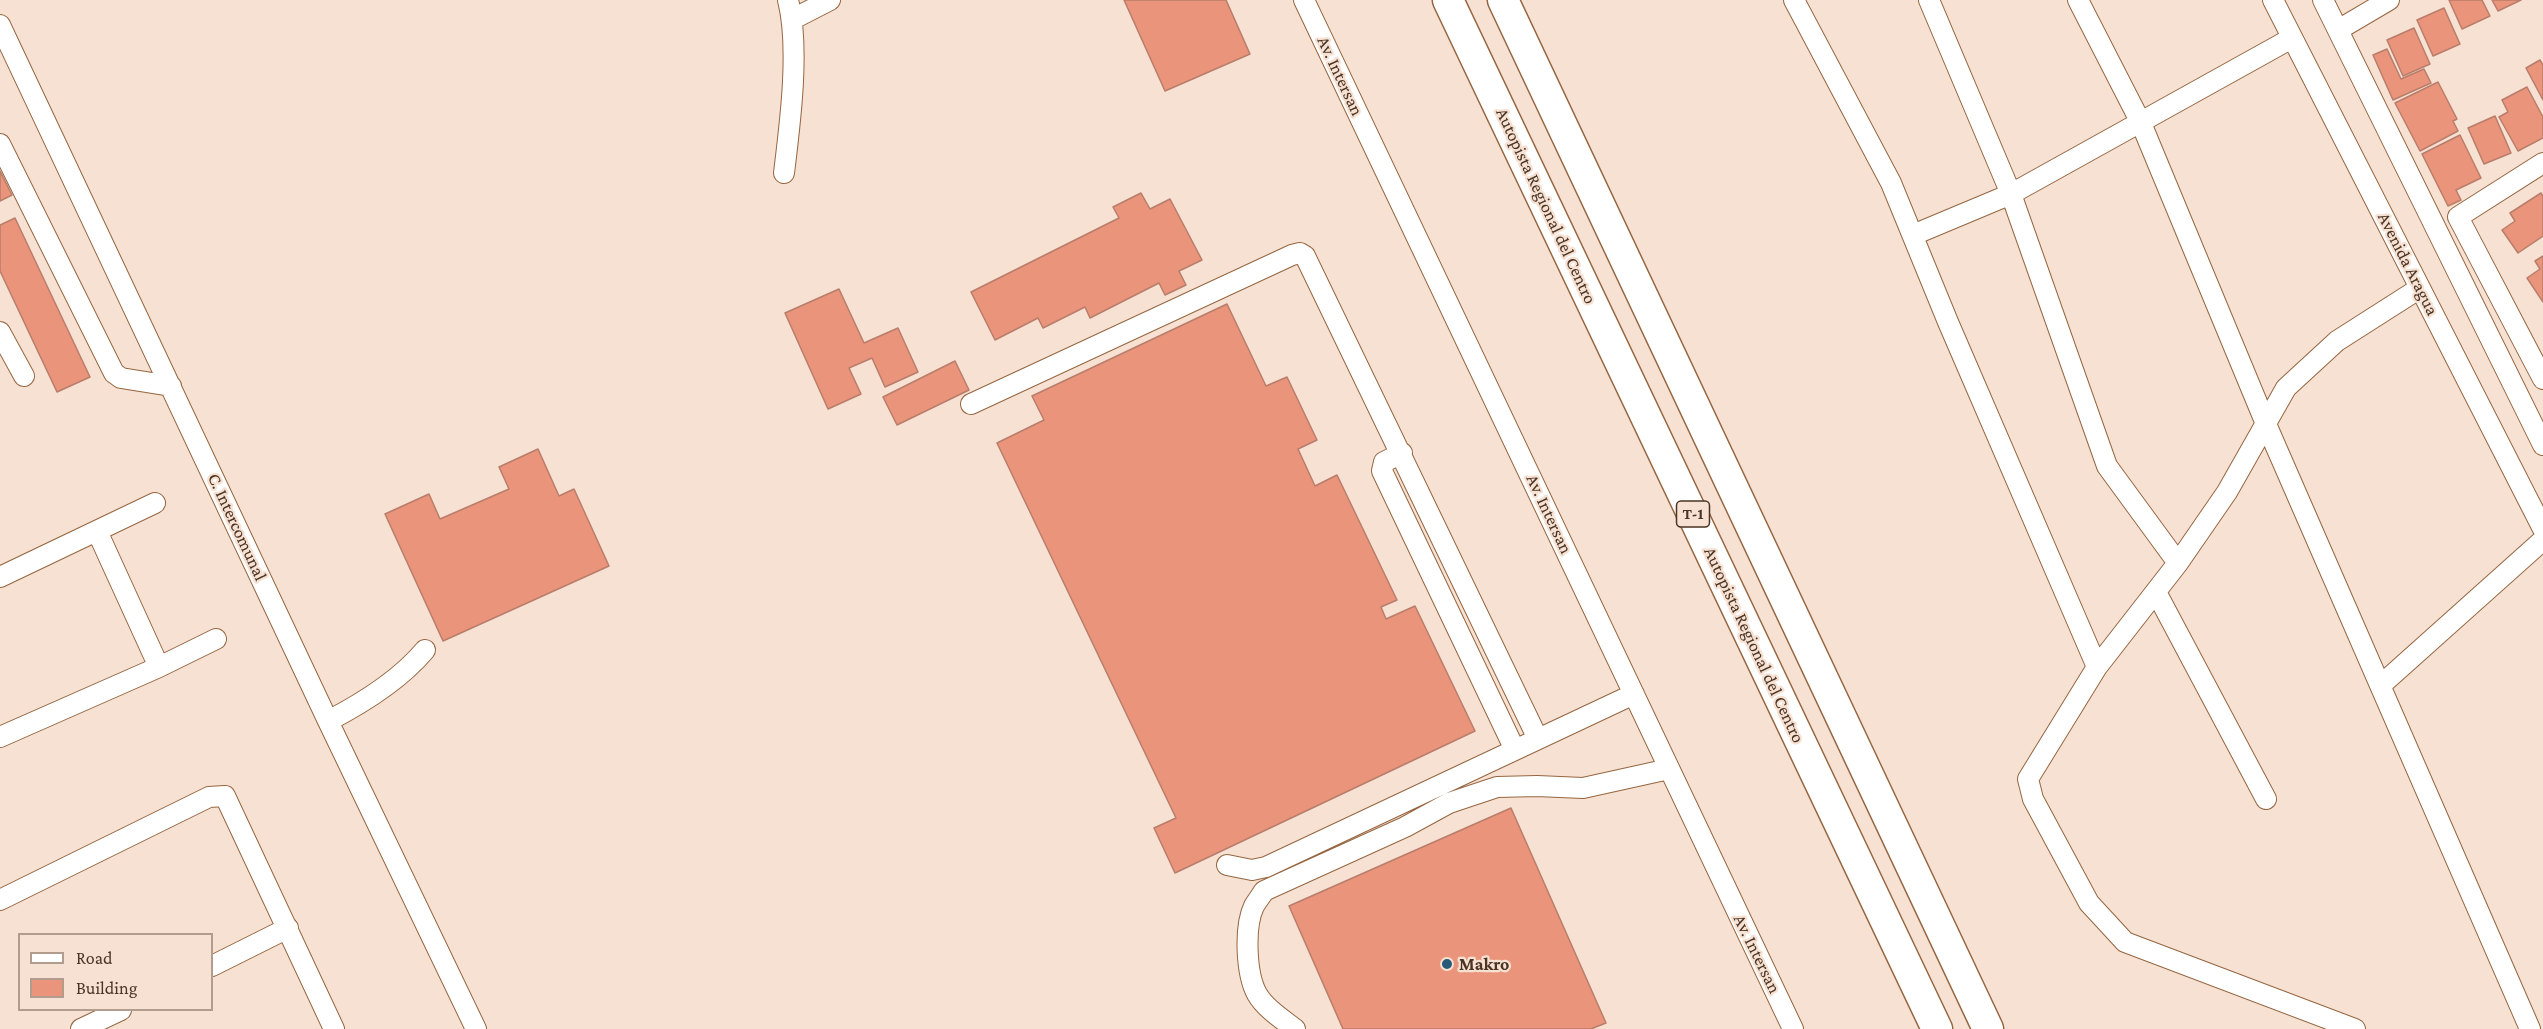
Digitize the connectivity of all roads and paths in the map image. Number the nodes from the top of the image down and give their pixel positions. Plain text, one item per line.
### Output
1 (788, 0) edge
2 (830, 0) edge
3 (1304, 0) edge
4 (1448, 0) edge
5 (1503, 0) edge
6 (1794, 0) edge
7 (1929, 0) edge
8 (2078, 0) edge
9 (2273, 0) edge
10 (2323, 0) edge
11 (2389, 0) edge
12 (793, 19) junction
13 (0, 25) edge
14 (2338, 30) junction
15 (2292, 38) junction
16 (2140, 123) junction
17 (0, 144) edge
18 (2543, 163) edge
19 (783, 173) dead end
20 (2011, 194) junction
21 (1912, 235) junction
22 (2420, 288) junction
23 (0, 332) edge
24 (24, 376) dead end
25 (2543, 379) edge
26 (171, 386) junction
27 (971, 404) dead end
28 (2266, 424) junction
29 (2543, 445) edge
30 (1401, 453) junction
31 (155, 502) dead end
32 (2543, 529) edge
33 (97, 531) junction
34 (2543, 540) edge
35 (2178, 563) junction
36 (0, 577) edge
37 (2156, 592) junction
38 (216, 639) dead end
39 (426, 650) dead end
40 (159, 667) junction
41 (2097, 667) junction
42 (2381, 685) junction
43 (1634, 694) junction
44 (328, 721) junction
45 (0, 737) edge
46 (1538, 739) junction
47 (1515, 750) junction
48 (1669, 769) junction
49 (2266, 799) dead end
50 (1227, 865) dead end
51 (0, 900) edge
52 (288, 928) junction
53 (213, 966) edge
54 (119, 1011) edge
55 (81, 1029) edge
56 (334, 1029) edge
57 (476, 1029) edge
58 (1294, 1029) edge
59 (1793, 1029) edge
60 (1937, 1029) edge
61 (1988, 1029) edge
62 (2355, 1029) edge
63 (2530, 1029) edge

1 - 12 street
2 - 12 street
3 - 43 street, Av. Intersan
4 - 60 highway, Autopista Regional del Centro / T-1
5 - 61 highway, T-1
6 - 21 street
7 - 20 street
8 - 16 street
9 - 15 street, Avenida Aragua
10 - 14 street
11 - 14 street
12 - 19 street
13 - 26 street, C. Intercomunal
14 - 29 street
15 - 16 street
15 - 22 street, Avenida Aragua
16 - 20 street
16 - 28 street
17 - 26 street
18 - 25 street
20 - 21 street
20 - 35 street
21 - 41 street
22 - 28 street
22 - 32 street, Avenida Aragua
23 - 24 street
26 - 44 street, C. Intercomunal
27 - 30 street
28 - 35 street
28 - 42 street
30 - 46 street
30 - 47 street
31 - 33 street
33 - 36 street
33 - 40 street
34 - 42 street
35 - 37 street
37 - 41 street
37 - 49 street
38 - 40 street
39 - 44 street
40 - 45 street
41 - 62 street
42 - 63 street
43 - 46 street
43 - 48 street, Av. Intersan
44 - 57 street, C. Intercomunal
46 - 47 street
47 - 50 street
48 - 58 street
48 - 59 street, Av. Intersan
51 - 52 street
52 - 53 street
52 - 56 street
54 - 55 street

